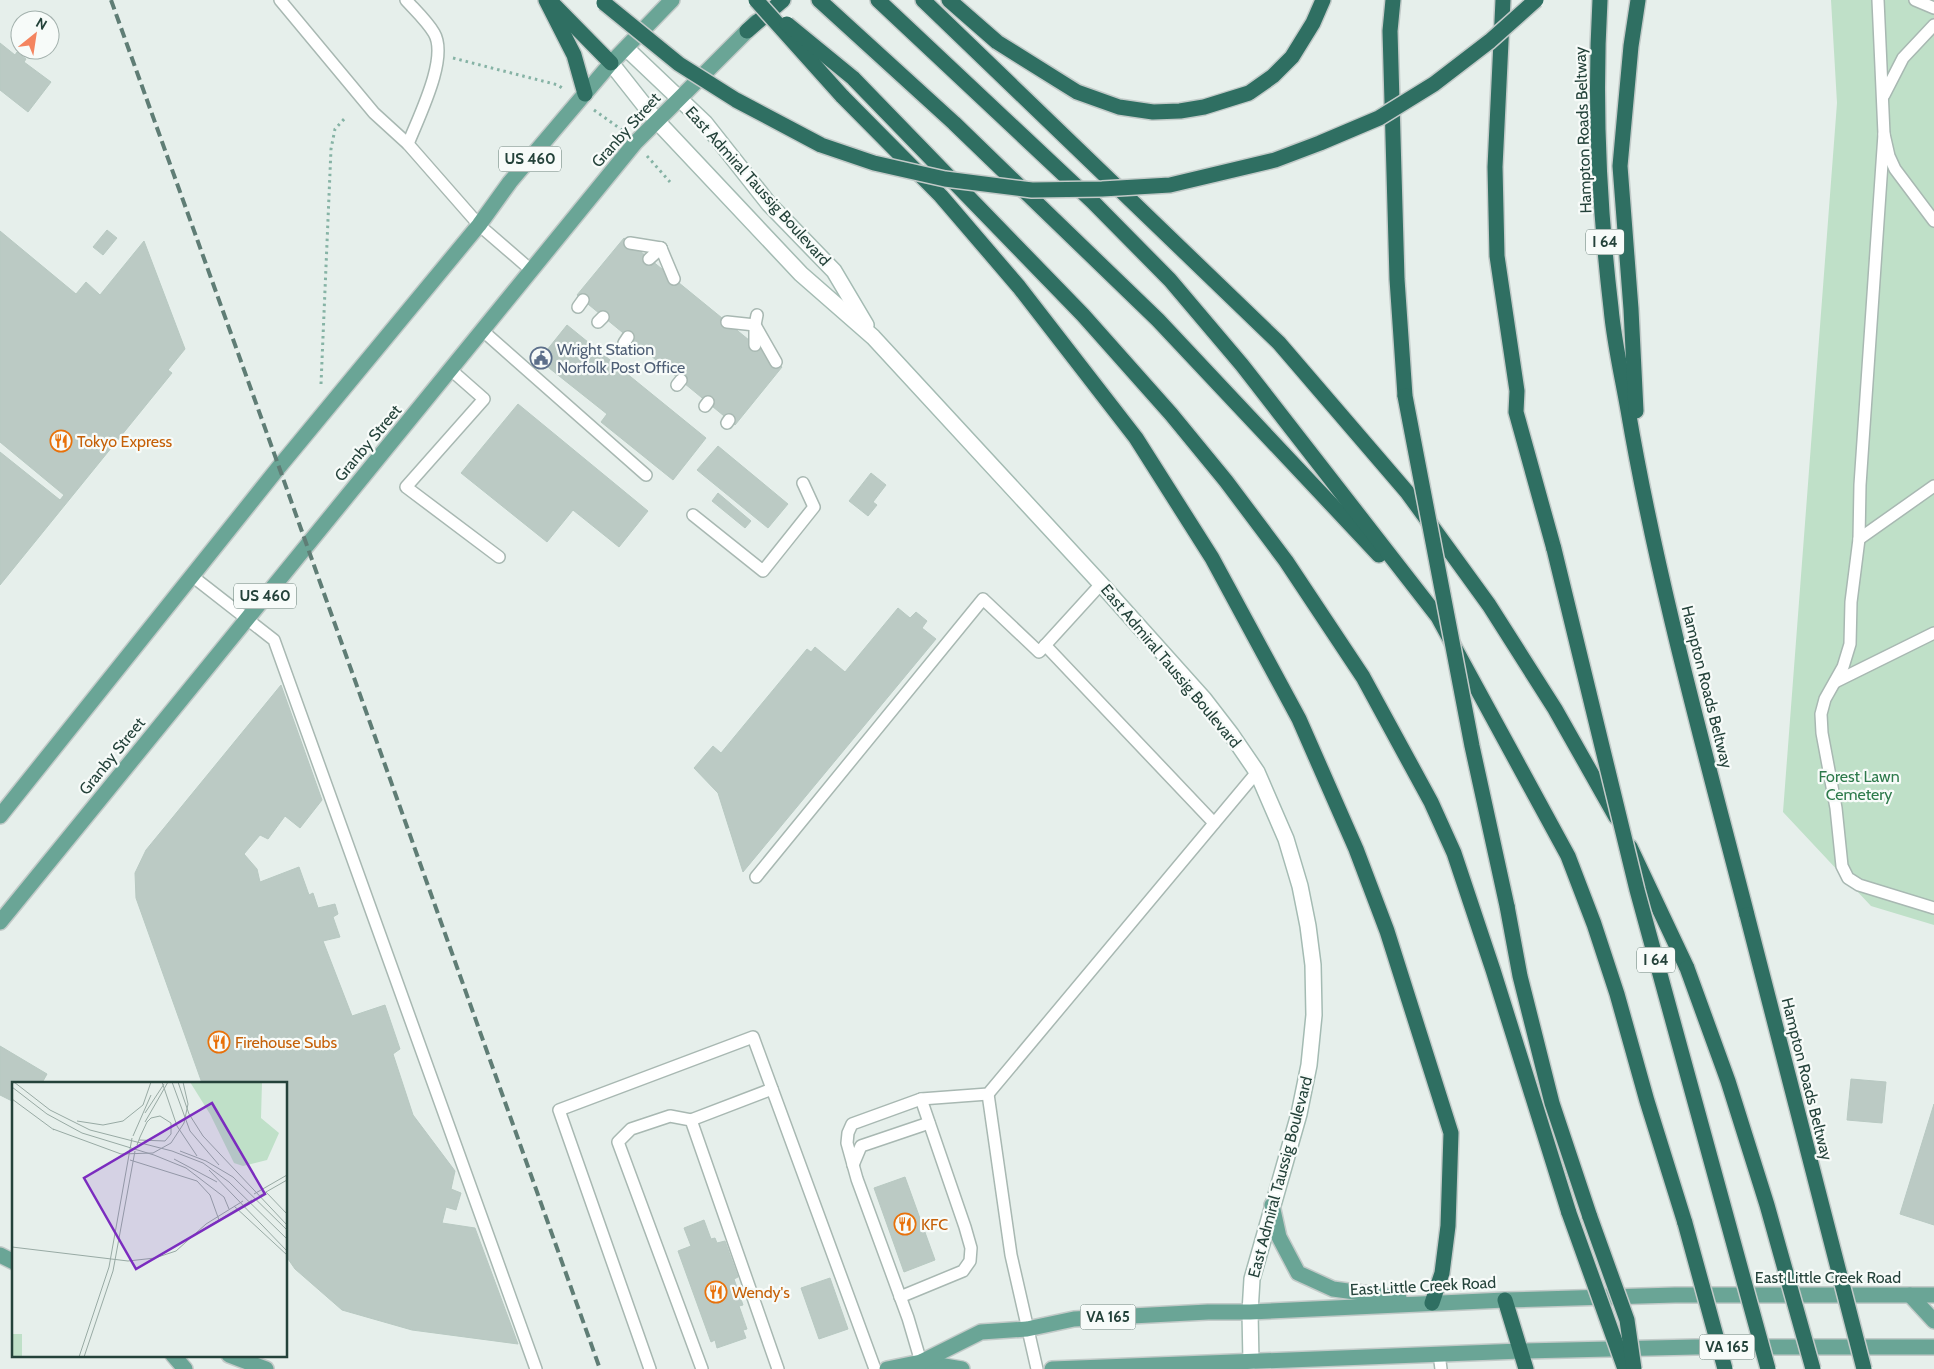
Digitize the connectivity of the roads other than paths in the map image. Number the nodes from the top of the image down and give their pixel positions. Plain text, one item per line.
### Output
1 (280, 0) edge
2 (406, 0) edge
3 (546, 0) edge
4 (550, 0) edge
5 (672, 0) edge
6 (756, 0) edge
7 (778, 0) edge
8 (783, 0) edge
9 (819, 0) edge
10 (878, 0) edge
11 (923, 0) edge
12 (949, 0) edge
13 (1323, 0) edge
14 (1393, 0) edge
15 (1503, 0) edge
16 (1536, 0) edge
17 (1600, 0) edge
18 (1638, 0) edge
19 (1878, 0) edge
20 (1915, 0) edge
21 (602, 2) edge
22 (1934, 8) edge
23 (1934, 25) edge
24 (747, 30) junction
25 (626, 48) junction
26 (611, 63) junction
27 (585, 94) junction
28 (1883, 96) junction
29 (678, 98) junction
30 (656, 120) junction
31 (1884, 134) junction
32 (408, 144) junction
33 (1934, 221) edge
34 (478, 225) junction
35 (630, 243) dead end
36 (661, 248) junction
37 (649, 258) dead end
38 (531, 270) junction
39 (674, 279) dead end
40 (756, 320) junction
41 (727, 322) dead end
42 (482, 331) junction
43 (873, 337) junction
44 (755, 345) dead end
45 (776, 362) dead end
46 (451, 370) junction
47 (646, 475) dead end
48 (1640, 482) junction
49 (804, 483) dead end
50 (1934, 486) edge
51 (693, 515) dead end
52 (1858, 539) junction
53 (498, 557) dead end
54 (192, 576) junction
55 (1101, 584) junction
56 (1438, 617) junction
57 (247, 618) junction
58 (1934, 633) edge
59 (1045, 645) junction
60 (1835, 682) junction
61 (1257, 772) junction
62 (0, 816) edge
63 (1214, 823) junction
64 (756, 877) dead end
65 (1934, 908) edge
66 (0, 922) edge
67 (772, 1088) junction
68 (988, 1094) junction
69 (921, 1098) junction
70 (691, 1120) junction
71 (929, 1123) junction
72 (853, 1165) junction
73 (1272, 1205) junction
74 (0, 1255) edge
75 (12, 1261) edge
76 (1910, 1295) junction
77 (1934, 1295) edge
78 (900, 1297) junction
79 (1505, 1300) junction
80 (1432, 1303) junction
81 (1250, 1312) junction
82 (1934, 1321) edge
83 (1027, 1329) junction
84 (1934, 1347) edge
85 (1521, 1351) junction
86 (174, 1356) edge
87 (232, 1356) edge
88 (922, 1362) junction
89 (1251, 1362) junction
90 (1440, 1362) edge
91 (1114, 1368) edge
92 (185, 1369) edge
93 (266, 1369) edge
94 (536, 1369) edge
95 (650, 1369) edge
96 (702, 1369) edge
97 (778, 1369) edge
98 (875, 1369) edge
99 (887, 1369) edge
100 (962, 1369) edge
101 (1037, 1369) edge
102 (1052, 1369) edge
103 (1526, 1369) edge
104 (1625, 1369) edge
105 (1634, 1369) edge
106 (1725, 1369) edge
107 (1768, 1369) edge
108 (1813, 1369) edge
109 (1864, 1369) edge

1 - 32 lane
2 - 32 lane
3 - 27 highway
4 - 26 highway
5 - 25 main road, US 460
6 - 80 highway, bridge
6 - 104 highway, bridge
7 - 24 main road, Granby Street / US 460
8 - 24 highway
9 - 56 highway
10 - 56 highway
11 - 108 highway, bridge
12 - 13 highway
14 - 105 highway, bridge
15 - 107 highway, I 64, bridge
16 - 21 highway, bridge
17 - 48 highway, Hampton Roads Beltway / I 64
18 - 48 highway
19 - 28 lane
20 - 22 lane
23 - 28 lane
24 - 29 main road, Granby Street / US 460
25 - 26 main road, US 460
25 - 29 main road, East Admiral Taussig Boulevard
26 - 27 main road, US 460
26 - 30 main road, East Admiral Taussig Boulevard
27 - 34 main road, US 460
28 - 31 lane
29 - 30 main road, Granby Street / US 460
29 - 43 main road, East Admiral Taussig Boulevard
30 - 38 main road, Granby Street / US 460
30 - 43 main road, East Admiral Taussig Boulevard
31 - 33 lane
31 - 52 lane
32 - 34 lane
34 - 38 lane
34 - 54 main road, US 460
35 - 36 lane
36 - 37 lane
36 - 39 lane
38 - 42 main road, Granby Street / US 460
40 - 41 lane
40 - 44 lane
40 - 45 lane
42 - 46 main road, Granby Street / US 460
42 - 47 lane
43 - 55 main road, East Admiral Taussig Boulevard
46 - 53 lane
46 - 57 main road, Granby Street / US 460
48 - 109 highway, Hampton Roads Beltway / I 64, bridge
49 - 51 lane
50 - 52 lane
52 - 60 lane
54 - 57 lane
54 - 62 main road, US 460
55 - 59 lane
55 - 61 main road, East Admiral Taussig Boulevard
56 - 106 highway, bridge
57 - 66 main road, Granby Street / US 460
57 - 94 lane
58 - 60 lane
59 - 63 lane
59 - 64 lane
60 - 65 lane
61 - 63 lane
61 - 73 main road, East Admiral Taussig Boulevard
63 - 68 lane
67 - 70 lane
67 - 95 lane
67 - 98 lane
68 - 69 lane
68 - 83 lane
69 - 71 lane
69 - 72 lane
70 - 96 lane
70 - 97 lane
71 - 72 lane
71 - 78 lane
72 - 78 lane
73 - 80 main road
73 - 81 main road, East Admiral Taussig Boulevard
74 - 75 main road
76 - 77 main road, East Little Creek Road / VA 165
76 - 79 main road, East Little Creek Road / VA 165
76 - 82 main road
78 - 88 lane
79 - 80 main road, East Little Creek Road / VA 165
79 - 85 highway
80 - 81 main road, East Little Creek Road / VA 165
81 - 83 main road, East Little Creek Road / VA 165
81 - 89 main road, East Admiral Taussig Boulevard
83 - 88 main road, East Little Creek Road / VA 165
83 - 101 lane
84 - 85 main road, VA 165
85 - 90 main road, VA 165
85 - 103 highway
86 - 92 main road
87 - 93 main road
88 - 99 main road, East Little Creek Road / VA 165
88 - 100 main road, East Little Creek Road / VA 165
89 - 90 main road, VA 165
89 - 91 main road, VA 165
91 - 102 main road, VA 165

